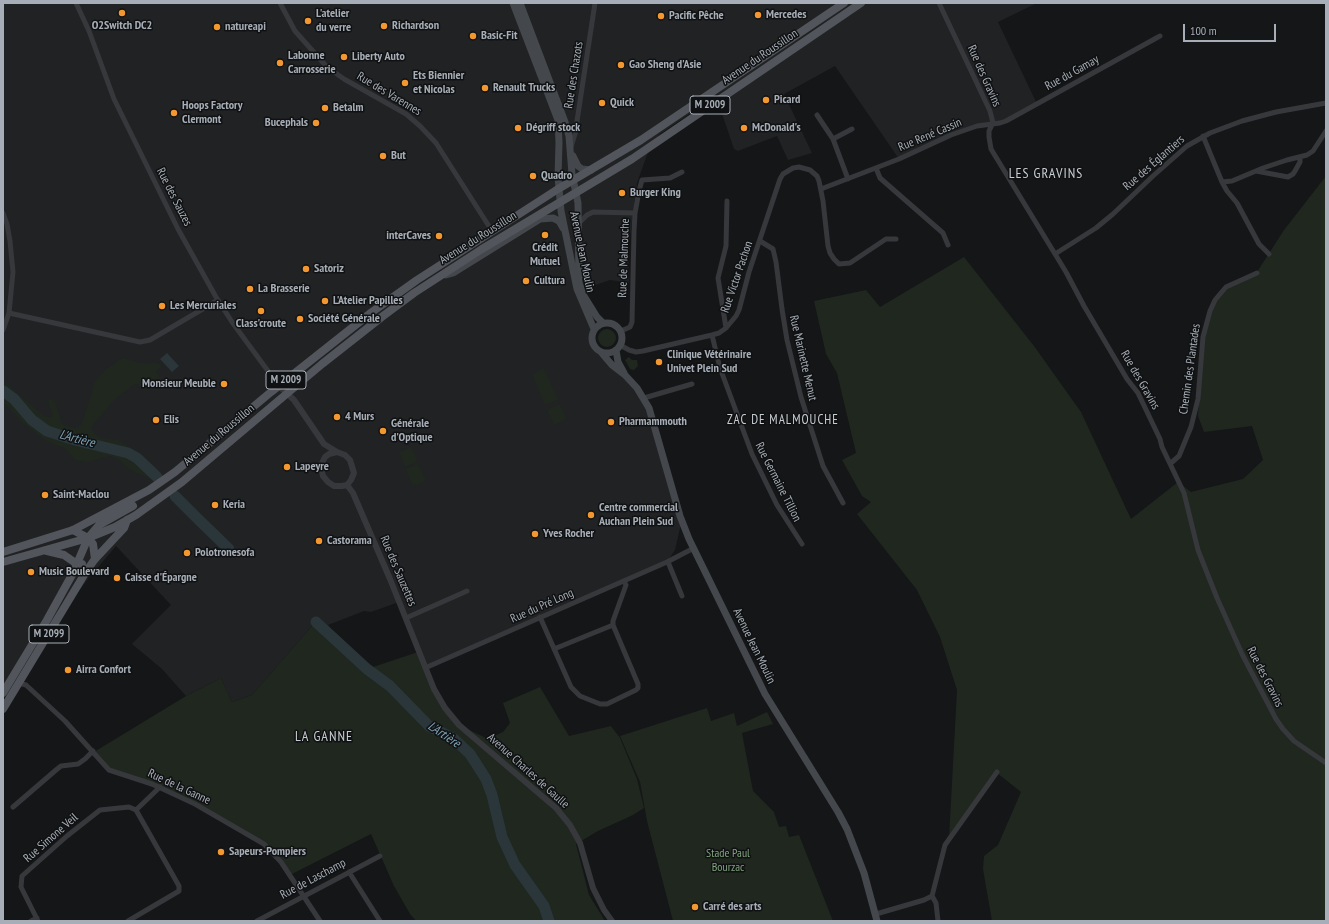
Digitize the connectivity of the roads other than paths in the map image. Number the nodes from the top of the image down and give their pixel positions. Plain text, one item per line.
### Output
1 (76, 3) edge
2 (280, 3) edge
3 (513, 3) edge
4 (520, 3) edge
5 (595, 3) edge
6 (844, 3) edge
7 (861, 3) edge
8 (939, 3) edge
9 (1160, 36) dead end
10 (1326, 103) edge
11 (817, 115) dead end
12 (993, 123) junction
13 (852, 129) dead end
14 (1326, 132) edge
15 (572, 135) junction
16 (559, 136) junction
17 (1203, 136) junction
18 (833, 139) junction
19 (570, 150) junction
20 (1300, 157) junction
21 (876, 168) junction
22 (591, 170) junction
23 (1256, 171) junction
24 (682, 172) dead end
25 (848, 179) junction
26 (573, 181) junction
27 (1222, 182) junction
28 (821, 188) junction
29 (558, 189) junction
30 (576, 193) junction
31 (560, 201) junction
32 (727, 201) dead end
33 (3, 212) edge
34 (635, 212) junction
35 (533, 221) junction
36 (578, 224) junction
37 (492, 231) junction
38 (567, 234) junction
39 (896, 239) dead end
40 (760, 241) junction
41 (948, 245) dead end
42 (1055, 254) junction
43 (1269, 254) dead end
44 (1257, 272) dead end
45 (433, 280) junction
46 (218, 300) junction
47 (9, 313) junction
48 (603, 323) junction
49 (726, 328) junction
50 (594, 329) junction
51 (3, 330) edge
52 (621, 331) junction
53 (712, 335) junction
54 (618, 348) junction
55 (601, 352) junction
56 (625, 375) junction
57 (692, 384) dead end
58 (279, 386) junction
59 (288, 393) junction
60 (644, 398) junction
61 (324, 444) junction
62 (337, 452) junction
63 (326, 456) junction
64 (1170, 463) junction
65 (347, 485) junction
66 (149, 490) junction
67 (843, 502) dead end
68 (127, 520) junction
69 (73, 530) junction
70 (88, 538) junction
71 (802, 544) dead end
72 (694, 548) junction
73 (44, 550) junction
74 (3, 552) edge
75 (3, 562) edge
76 (93, 562) junction
77 (668, 562) junction
78 (77, 564) junction
79 (624, 581) junction
80 (467, 591) dead end
81 (682, 596) dead end
82 (540, 617) junction
83 (406, 618) junction
84 (613, 625) junction
85 (554, 649) junction
86 (425, 668) junction
87 (19, 683) junction
88 (3, 693) edge
89 (3, 709) edge
90 (93, 751) junction
91 (1326, 762) edge
92 (997, 772) dead end
93 (160, 787) junction
94 (13, 807) dead end
95 (136, 810) junction
96 (380, 856) dead end
97 (349, 872) junction
98 (304, 896) junction
99 (932, 896) junction
100 (875, 919) edge
101 (38, 920) edge
102 (31, 921) edge
103 (128, 921) edge
104 (257, 921) edge
105 (320, 921) edge
106 (380, 921) edge
107 (612, 921) edge
108 (938, 921) edge

1 - 46 street, Rue des Sauzes
2 - 37 street, Rue des Varennes
3 - 16 main road, Avenue Jean Moulin
4 - 15 main road, Avenue Jean Moulin
5 - 15 street, Rue des Chazots
6 - 22 main road, Avenue du Roussillon / M 2009
7 - 30 main road, Avenue du Roussillon / M 2009
8 - 12 street, Rue des Gravins
9 - 12 street, Rue du Gamay
10 - 17 street, Rue des Églantiers
11 - 18 street
12 - 21 street, Rue René Cassin
12 - 42 street, Rue des Gravins
13 - 18 street
14 - 20 street
15 - 16 street
15 - 19 main road, Avenue Jean Moulin
16 - 29 main road, Avenue Jean Moulin
17 - 27 street
17 - 42 street, Rue des Églantiers
18 - 25 street
19 - 22 main road
19 - 26 main road, Avenue Jean Moulin
20 - 23 street
20 - 23 street
21 - 25 street, Rue René Cassin
21 - 41 street
22 - 26 main road, Avenue du Roussillon / M 2009
23 - 27 street
24 - 34 street, Rue de Malmouche
25 - 28 street, Rue René Cassin
26 - 29 main road, Avenue du Roussillon / M 2009
26 - 30 main road, Avenue Jean Moulin
27 - 43 street
28 - 39 street
28 - 40 street, Rue Victor Pachon
29 - 31 main road, Avenue Jean Moulin
29 - 37 main road, Avenue du Roussillon / M 2009
30 - 31 main road, Avenue du Roussillon / M 2009
30 - 36 main road, Avenue Jean Moulin
31 - 35 main road, Avenue du Roussillon / M 2009
31 - 38 main road, Avenue Jean Moulin
32 - 49 street
33 - 47 street
34 - 36 street
34 - 52 street, Rue de Malmouche
35 - 38 main road
35 - 45 main road, Avenue du Roussillon / M 2009
35 - 45 main road
36 - 48 main road, Avenue Jean Moulin
37 - 58 main road, Avenue du Roussillon / M 2009
38 - 50 main road, Avenue Jean Moulin
40 - 49 street, Rue Victor Pachon
40 - 67 street, Rue Marinette Menut
42 - 64 street, Rue des Gravins
44 - 64 street, Chemin des Plantades
45 - 59 main road, Avenue du Roussillon / M 2009
46 - 47 street
46 - 58 street, Rue des Sauzes
47 - 51 street
48 - 50 main road
48 - 52 main road
49 - 53 street, Rue Victor Pachon
50 - 55 main road
52 - 54 main road
53 - 54 street, Rue Victor Pachon
53 - 71 street, Rue Germaine Tillion
54 - 55 main road
54 - 56 main road, Avenue Jean Moulin
55 - 56 main road, Avenue Jean Moulin
56 - 60 main road, Avenue Jean Moulin
57 - 60 street
58 - 59 street
58 - 66 main road, Avenue du Roussillon / M 2009
59 - 61 street
59 - 68 main road, Avenue du Roussillon / M 2009
60 - 72 main road, Avenue Jean Moulin
61 - 62 street
61 - 63 street
62 - 63 street
62 - 65 street
63 - 65 street
64 - 91 street, Rue des Gravins
65 - 83 street, Rue des Sauzettes
66 - 69 main road, M 2009
66 - 70 main road, M 2099
68 - 70 main road, M 2009
68 - 76 main road, M 2099
69 - 70 main road
69 - 74 main road, M 2009
70 - 73 main road, M 2009
70 - 76 main road
70 - 78 main road, M 2099
72 - 77 street, Rue du Pré Long
72 - 100 main road, Avenue Jean Moulin
73 - 75 main road, M 2009
73 - 78 main road
76 - 78 main road
76 - 87 main road, M 2099
77 - 79 street, Rue du Pré Long
77 - 81 street
78 - 88 main road, M 2099
79 - 82 street, Rue du Pré Long
79 - 84 street
80 - 83 street
82 - 85 street
82 - 86 street, Rue du Pré Long
83 - 86 street, Rue des Sauzettes
84 - 85 street
84 - 85 street
86 - 107 street, Avenue Charles de Gaulle
87 - 89 main road, M 2099
87 - 90 street, Rue de la Ganne
90 - 93 street, Rue de la Ganne
90 - 94 street
92 - 99 street
93 - 95 street
93 - 98 street, Rue de la Ganne
95 - 101 street, Rue Simone Veil
95 - 103 street
96 - 97 street, Rue de Laschamp
97 - 98 street, Rue de Laschamp
97 - 106 street
98 - 104 street, Rue de Laschamp
98 - 105 street, Rue de la Ganne
99 - 100 street
99 - 108 street
101 - 102 street

